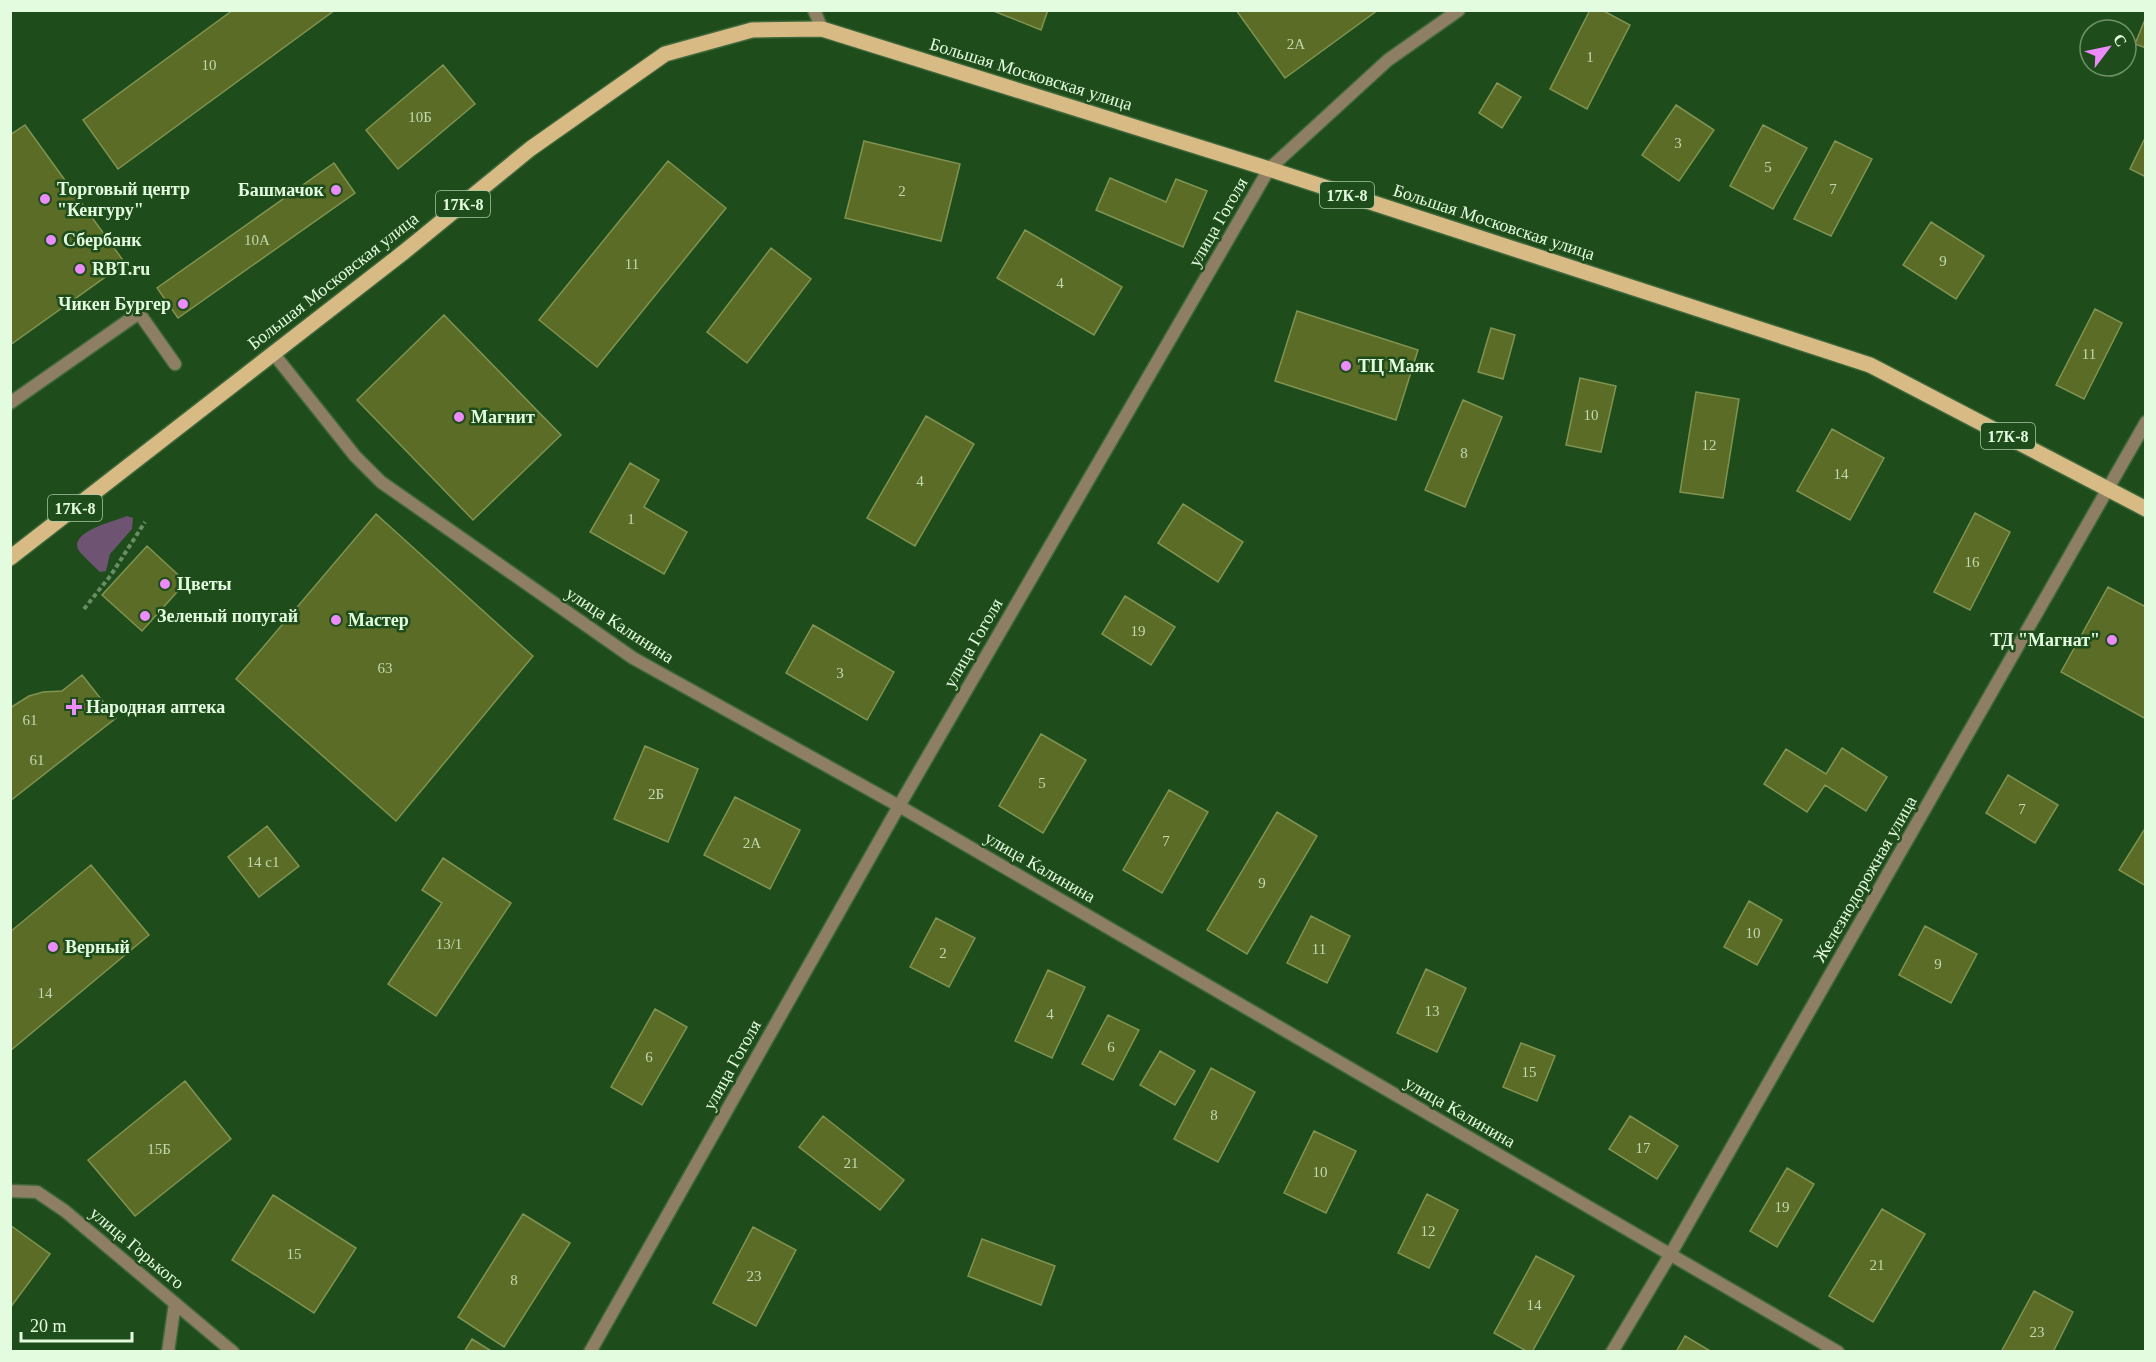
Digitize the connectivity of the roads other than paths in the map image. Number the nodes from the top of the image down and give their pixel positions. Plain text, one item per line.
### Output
1 (814, 10) edge
2 (1459, 10) edge
3 (822, 29) junction
4 (1269, 169) junction
5 (273, 353) junction
6 (175, 364) dead end
7 (10, 403) edge
8 (2145, 423) edge
9 (2110, 488) junction
10 (2145, 509) edge
11 (10, 558) edge
12 (899, 806) junction
13 (10, 1191) edge
14 (1670, 1255) junction
15 (175, 1303) junction
16 (168, 1352) edge
17 (232, 1352) edge
18 (590, 1352) edge
19 (1612, 1352) edge
20 (1838, 1352) edge

1 - 3 street
2 - 4 street, улица Гоголя
3 - 4 main road, Большая Московская улица / 17К-8
3 - 5 main road, Большая Московская улица / 17К-8
4 - 9 main road, Большая Московская улица / 17К-8
4 - 12 street, улица Гоголя
5 - 11 main road, Большая Московская улица / 17К-8
5 - 12 street, улица Калинина
6 - 7 street
8 - 9 street, Железнодорожная улица
9 - 10 main road, Большая Московская улица / 17К-8
9 - 14 street, Железнодорожная улица
12 - 14 street, улица Калинина
12 - 18 street, улица Гоголя
13 - 15 street, улица Горького
14 - 19 street, Железнодорожная улица
14 - 20 street, улица Калинина
15 - 16 street
15 - 17 street, улица Горького

